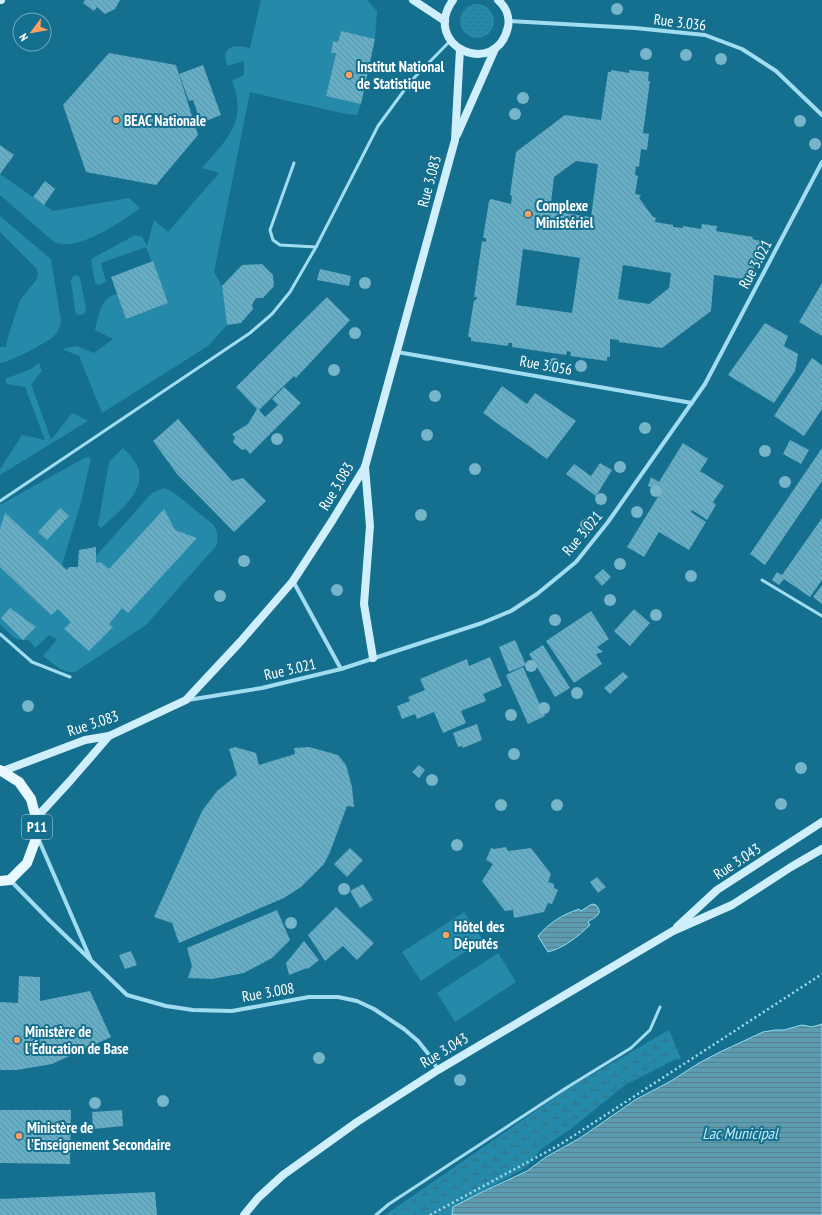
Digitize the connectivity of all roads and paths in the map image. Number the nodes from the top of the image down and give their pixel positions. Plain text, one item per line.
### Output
1 (413, 0) edge
2 (453, 0) edge
3 (498, 0) edge
4 (445, 21) junction
5 (509, 21) junction
6 (450, 40) junction
7 (460, 49) junction
8 (495, 49) junction
9 (822, 115) edge
10 (455, 140) junction
11 (822, 162) edge
12 (294, 163) dead end
13 (316, 247) junction
14 (396, 352) junction
15 (692, 403) junction
16 (365, 467) junction
17 (0, 501) edge
18 (762, 580) dead end
19 (293, 581) junction
20 (822, 616) edge
21 (0, 634) edge
22 (373, 658) junction
23 (341, 669) junction
24 (70, 678) dead end
25 (186, 700) junction
26 (109, 736) junction
27 (1, 770) edge
28 (36, 818) junction
29 (822, 822) edge
30 (37, 836) junction
31 (822, 849) edge
32 (5, 881) edge
33 (673, 931) junction
34 (91, 960) junction
35 (822, 974) edge
36 (660, 1007) dead end
37 (438, 1070) junction
38 (244, 1215) edge
39 (376, 1215) edge
40 (430, 1215) edge

1 - 4 main road
2 - 4 main road
3 - 5 main road
4 - 6 main road
5 - 8 main road
5 - 9 street, Rue 3.036
6 - 7 main road
6 - 13 lane
7 - 8 main road
7 - 10 main road, Rue 3.083
8 - 10 main road
10 - 14 main road, Rue 3.083
11 - 15 street, Rue 3.021
12 - 13 lane
13 - 17 lane
14 - 15 street, Rue 3.056
14 - 16 main road, Rue 3.083
15 - 22 street, Rue 3.021
16 - 19 main road, Rue 3.083
16 - 22 main road
18 - 20 lane
19 - 23 street
19 - 25 main road, Rue 3.083
21 - 24 lane
22 - 23 street, Rue 3.021
23 - 25 street, Rue 3.021
25 - 26 main road, Rue 3.083
26 - 27 main road, Rue 3.083
26 - 28 main road
27 - 28 main road, P11
28 - 30 main road, P11
29 - 33 main road, Rue 3.043
30 - 32 main road, P11
30 - 34 street
31 - 33 main road, Rue 3.043
32 - 34 street, Rue 3.008
33 - 37 main road, Rue 3.043
34 - 37 street, Rue 3.008
35 - 40 path
36 - 39 lane
37 - 38 main road, Rue 3.043

